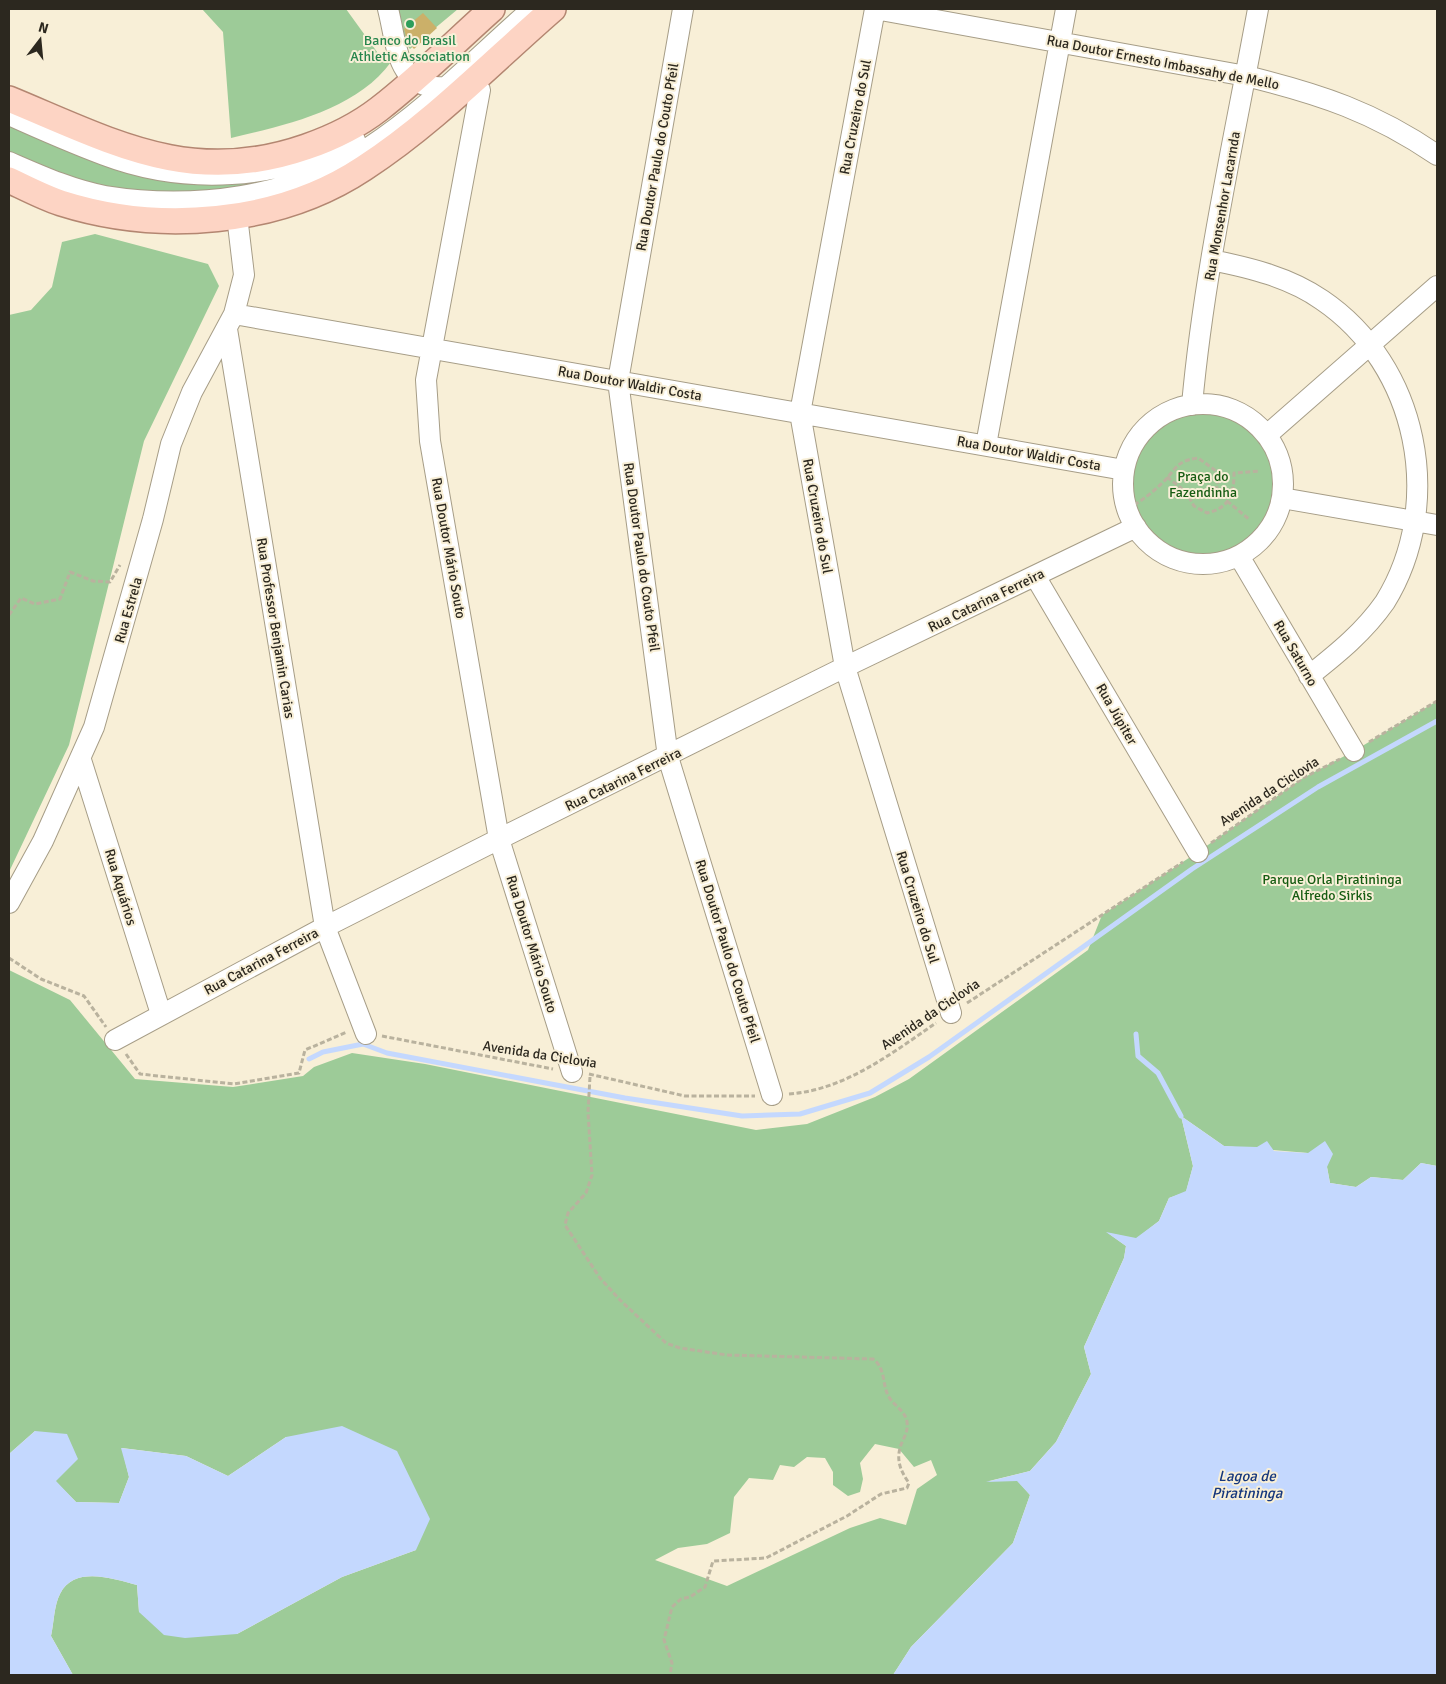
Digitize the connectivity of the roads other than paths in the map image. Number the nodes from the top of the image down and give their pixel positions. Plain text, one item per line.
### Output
1 (388, 9) edge
2 (492, 9) edge
3 (512, 9) edge
4 (532, 9) edge
5 (553, 9) edge
6 (683, 9) edge
7 (875, 9) edge
8 (1066, 9) edge
9 (1258, 9) edge
10 (1060, 42) junction
11 (1246, 76) junction
12 (471, 80) junction
13 (418, 83) junction
14 (445, 88) junction
15 (9, 99) edge
16 (9, 115) edge
17 (1437, 155) edge
18 (9, 162) edge
19 (9, 180) edge
20 (237, 216) junction
21 (1212, 260) junction
22 (1437, 286) edge
23 (231, 321) junction
24 (1369, 343) junction
25 (431, 348) junction
26 (618, 381) junction
27 (1192, 405) junction
28 (800, 413) junction
29 (1267, 435) junction
30 (986, 445) junction
31 (1124, 470) junction
32 (1282, 498) junction
33 (1131, 518) junction
34 (1416, 522) junction
35 (1437, 525) edge
36 (1239, 556) junction
37 (1036, 576) junction
38 (845, 667) junction
39 (1309, 676) junction
40 (1354, 751) road end
41 (668, 757) junction
42 (81, 760) junction
43 (499, 839) junction
44 (1198, 852) road end
45 (9, 903) edge
46 (325, 927) junction
47 (951, 1013) road end
48 (161, 1014) junction
49 (366, 1034) road end
50 (115, 1040) road end
51 (572, 1072) road end
52 (772, 1095) road end

1 - 13 street
2 - 13 main road
3 - 13 street
4 - 14 street
5 - 12 main road
6 - 26 street, Rua Doutor Paulo do Couto Pfeil
7 - 10 street, Rua Doutor Ernesto Imbassahy de Mello
7 - 28 street, Rua Cruzeiro do Sul
8 - 10 street
9 - 11 street, Rua Monsenhor Lacarnda
10 - 11 street, Rua Doutor Ernesto Imbassahy de Mello
10 - 30 street
11 - 17 street, Rua Doutor Ernesto Imbassahy de Mello
11 - 21 street, Rua Monsenhor Lacarnda
12 - 14 street
12 - 20 main road
12 - 25 street, Rua Doutor Mário Souto
13 - 14 street
13 - 15 main road
13 - 16 street
14 - 18 street
19 - 20 main road
20 - 23 street
21 - 24 street
21 - 27 street, Rua Monsenhor Lacarnda
22 - 24 street
23 - 25 street, Rua Doutor Waldir Costa
23 - 42 street, Rua Estrela
23 - 46 street, Rua Professor Benjamin Carias
24 - 29 street
24 - 34 street
25 - 26 street, Rua Doutor Waldir Costa
25 - 43 street, Rua Doutor Mário Souto
26 - 28 street, Rua Doutor Waldir Costa
26 - 41 street, Rua Doutor Paulo do Couto Pfeil
27 - 29 street
27 - 31 street
28 - 30 street, Rua Doutor Waldir Costa
28 - 38 street, Rua Cruzeiro do Sul
29 - 32 street
30 - 31 street, Rua Doutor Waldir Costa
31 - 33 street
32 - 34 street
32 - 36 street
33 - 36 street
33 - 37 street, Rua Catarina Ferreira
34 - 35 street
34 - 39 street
36 - 39 street, Rua Saturno
37 - 38 street, Rua Catarina Ferreira
37 - 44 street, Rua Júpiter
38 - 41 street, Rua Catarina Ferreira
38 - 47 street, Rua Cruzeiro do Sul
39 - 40 street, Rua Saturno
41 - 43 street, Rua Catarina Ferreira
41 - 52 street, Rua Doutor Paulo do Couto Pfeil
42 - 45 street, Rua Estrela
42 - 48 street, Rua Aquários
43 - 46 street, Rua Catarina Ferreira
43 - 51 street, Rua Doutor Mário Souto
46 - 48 street, Rua Catarina Ferreira
46 - 49 street, Rua Professor Benjamin Carias
48 - 50 street, Rua Catarina Ferreira

